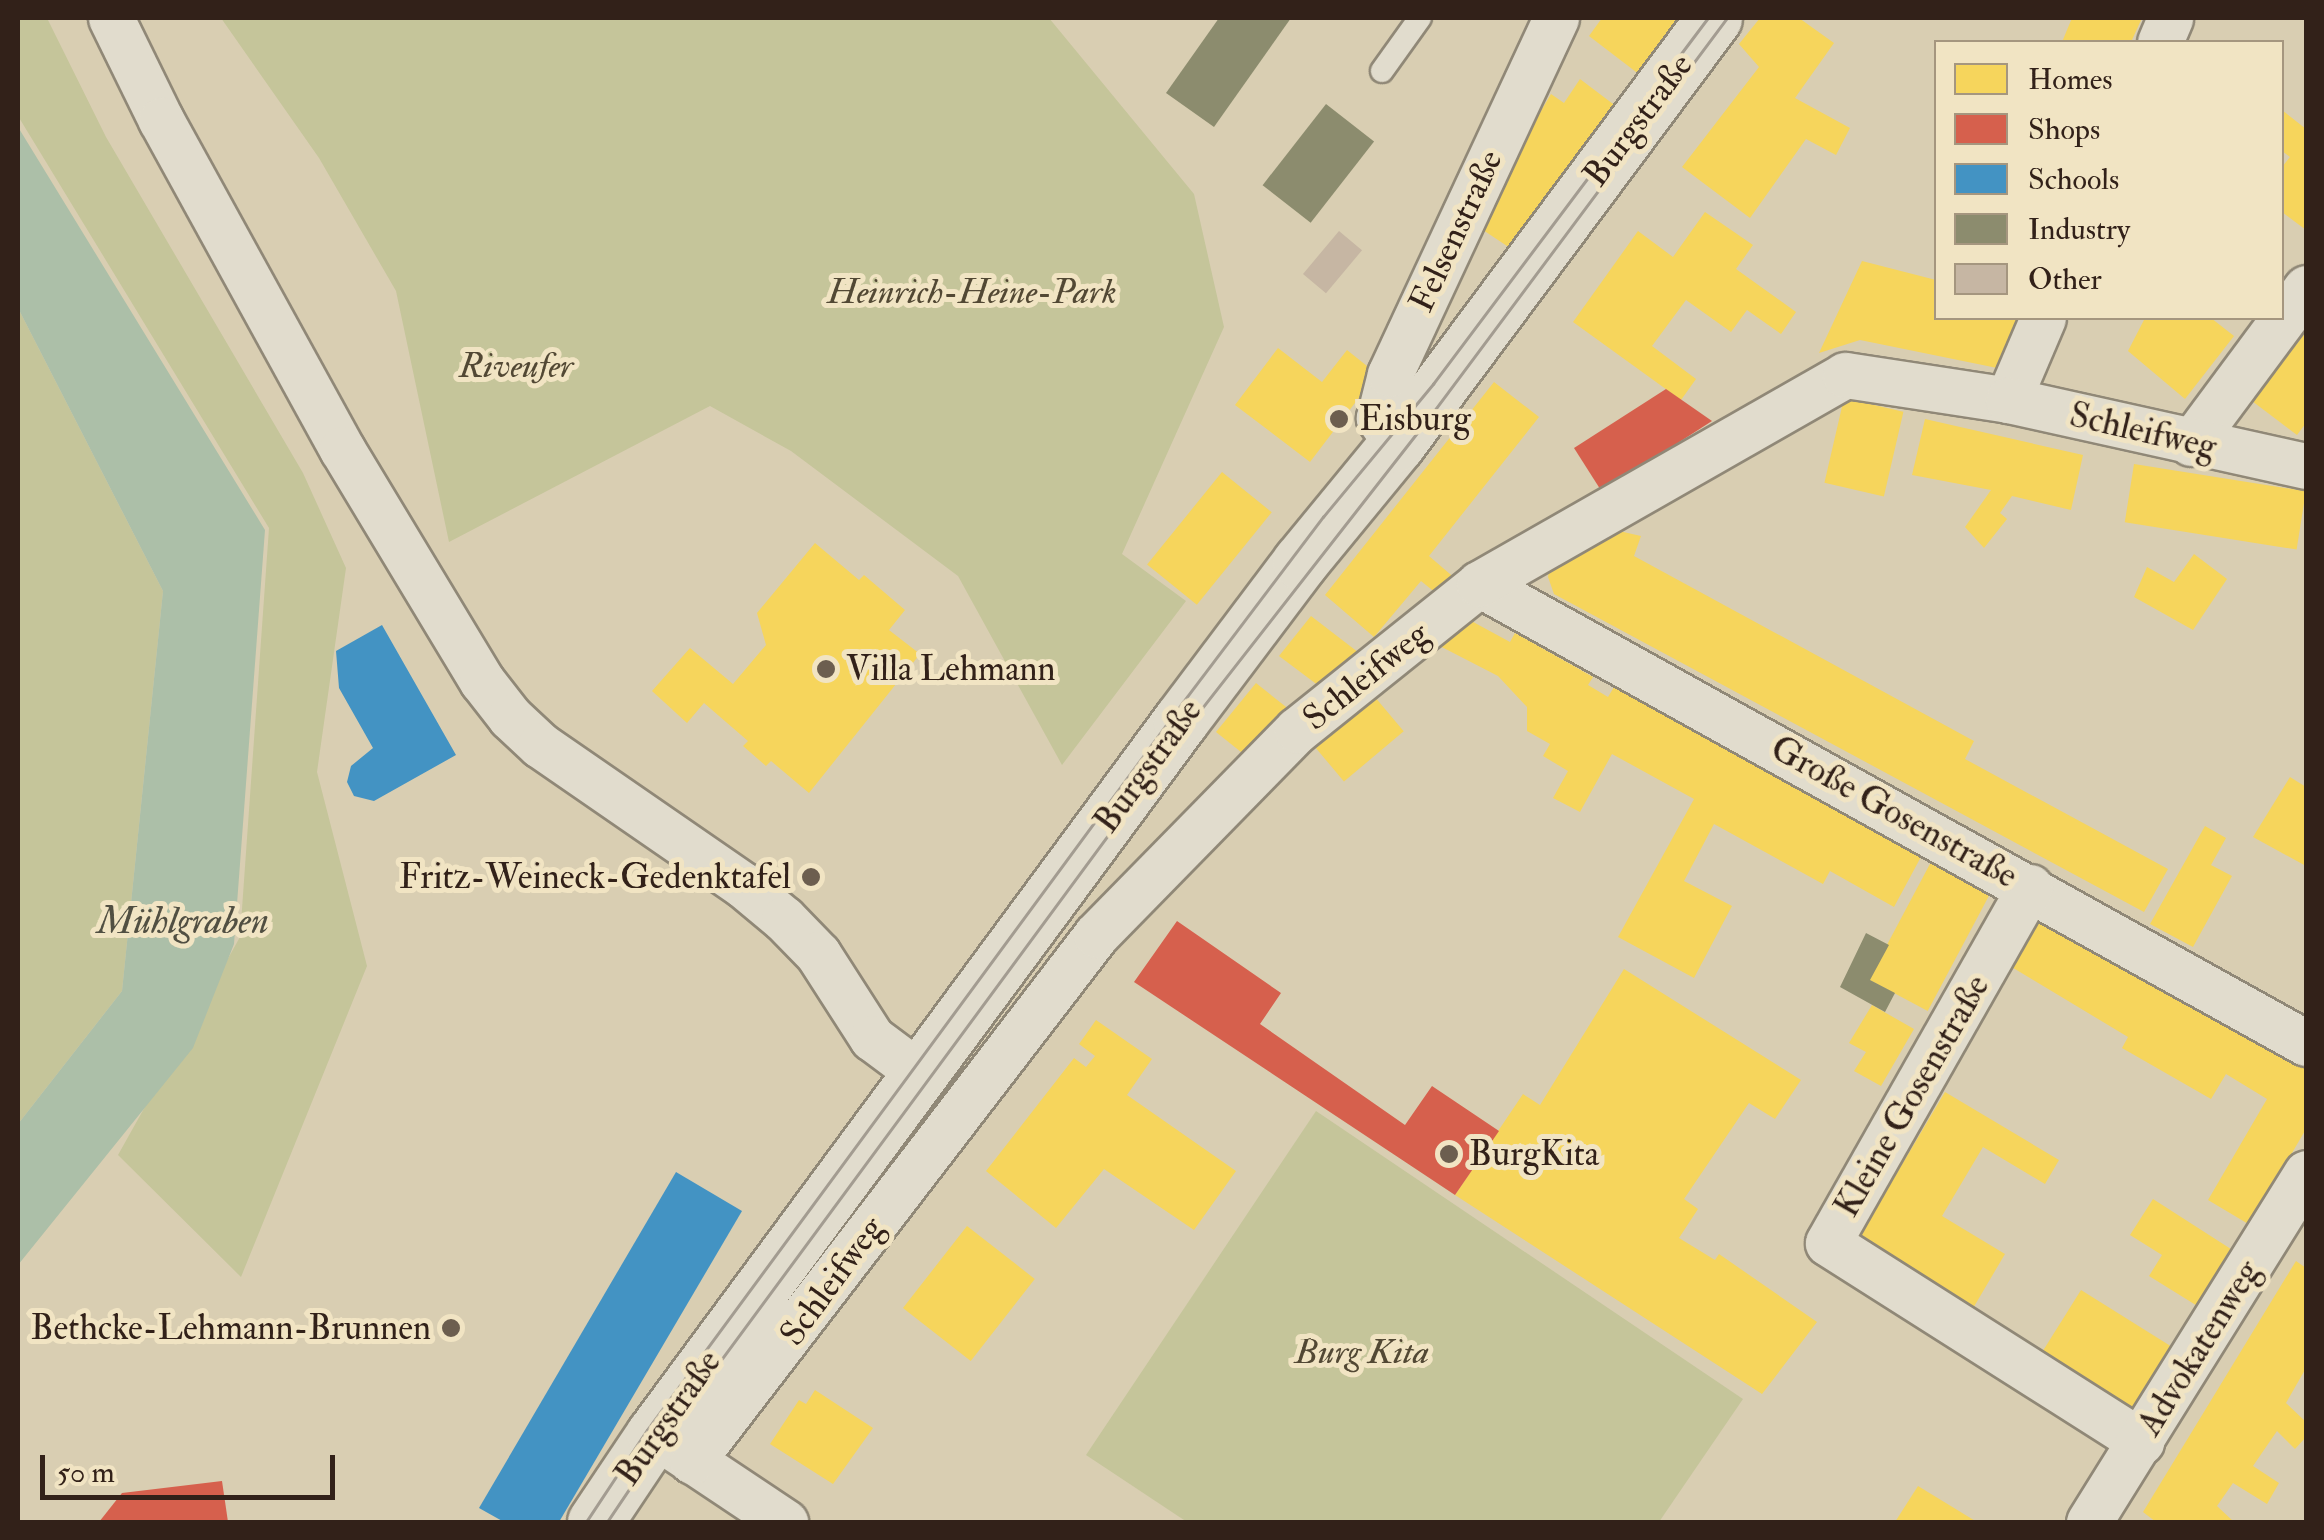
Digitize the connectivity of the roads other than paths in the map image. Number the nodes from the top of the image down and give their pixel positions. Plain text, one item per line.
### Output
1 (111, 18) edge
2 (1420, 18) edge
3 (1714, 18) edge
4 (1550, 20) edge
5 (1382, 71) dead end
6 (2306, 288) edge
7 (2284, 318) edge
8 (2042, 320) edge
9 (2282, 320) edge
10 (2008, 400) junction
11 (2191, 443) junction
12 (1398, 444) junction
13 (2306, 466) edge
14 (1480, 584) junction
15 (2030, 887) junction
16 (2306, 1043) edge
17 (919, 1073) junction
18 (2306, 1173) edge
19 (2141, 1442) junction
20 (673, 1448) junction
21 (595, 1522) edge
22 (785, 1522) edge
23 (2089, 1522) edge

1 - 17 street
2 - 5 lane
3 - 12 street, Burgstraße
4 - 12 street, Felsenstraße
6 - 7 street
8 - 10 street
9 - 11 street
10 - 11 street, Schleifweg
10 - 14 street, Schleifweg
11 - 13 street, Schleifweg
12 - 17 street, Burgstraße
14 - 15 street, Große Gosenstraße
14 - 20 street, Schleifweg
15 - 16 street, Große Gosenstraße
15 - 19 street, Kleine Gosenstraße
17 - 20 street, Burgstraße
18 - 19 street, Advokatenweg
19 - 23 street, Advokatenweg
20 - 21 street, Burgstraße
20 - 22 street

